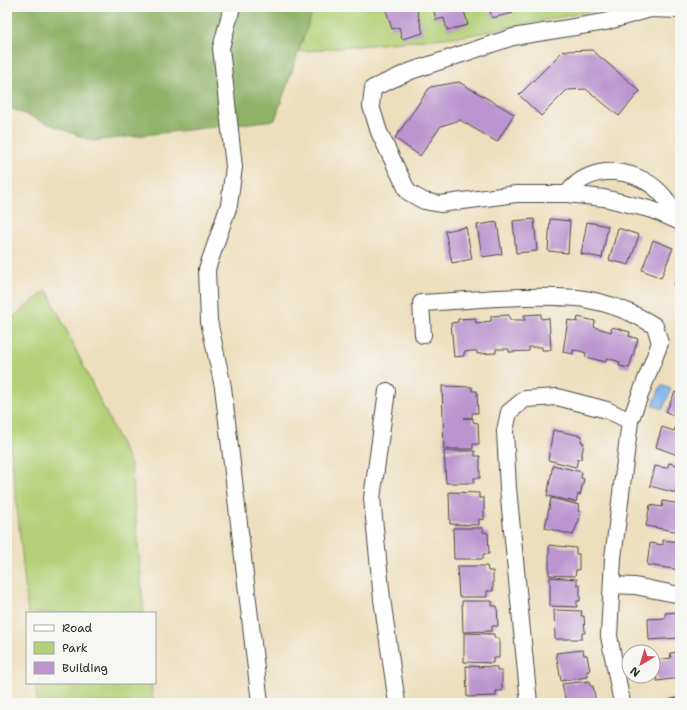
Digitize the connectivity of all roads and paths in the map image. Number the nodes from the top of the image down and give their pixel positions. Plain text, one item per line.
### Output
1 (232, 7) edge
2 (680, 10) edge
3 (567, 194) junction
4 (678, 221) edge
5 (423, 335) dead end
6 (387, 391) dead end
7 (630, 421) junction
8 (612, 585) junction
9 (680, 595) edge
10 (260, 703) edge
11 (397, 703) edge
12 (529, 703) edge
13 (622, 703) edge

1 - 10 street
2 - 3 street
3 - 4 street
3 - 4 street
5 - 7 street
6 - 11 street
7 - 8 street
7 - 12 street
8 - 9 street
8 - 13 street

